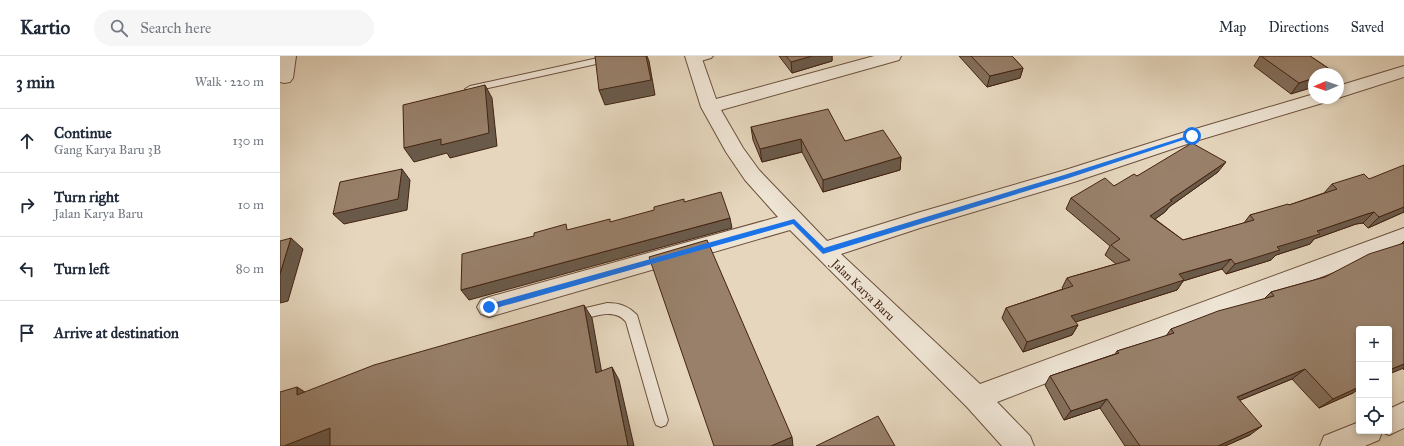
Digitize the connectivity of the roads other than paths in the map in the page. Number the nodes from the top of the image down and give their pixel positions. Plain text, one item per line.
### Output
1 (288, 56) edge
2 (619, 56) edge
3 (893, 56) edge
4 (698, 57) edge
5 (1404, 71) edge
6 (284, 78) dead end
7 (1344, 90) edge
8 (460, 91) edge
9 (1308, 102) edge
10 (710, 107) junction
11 (794, 221) junction
12 (1404, 236) edge
13 (823, 251) junction
14 (489, 307) dead end
15 (562, 320) edge
16 (976, 398) junction
17 (1404, 415) edge
18 (661, 420) dead end
19 (1392, 421) edge
20 (1361, 434) edge
21 (1020, 446) edge
22 (1334, 446) edge

1 - 6 street
2 - 8 lane
3 - 10 street
4 - 10 street, Jalan Karya Baru
5 - 7 street
9 - 13 street
10 - 11 street, Jalan Karya Baru
11 - 13 street, Jalan Karya Baru
11 - 14 street
12 - 16 street
13 - 16 street, Jalan Karya Baru
15 - 18 lane
16 - 21 street, Jalan Karya Baru
17 - 19 street
20 - 22 street

